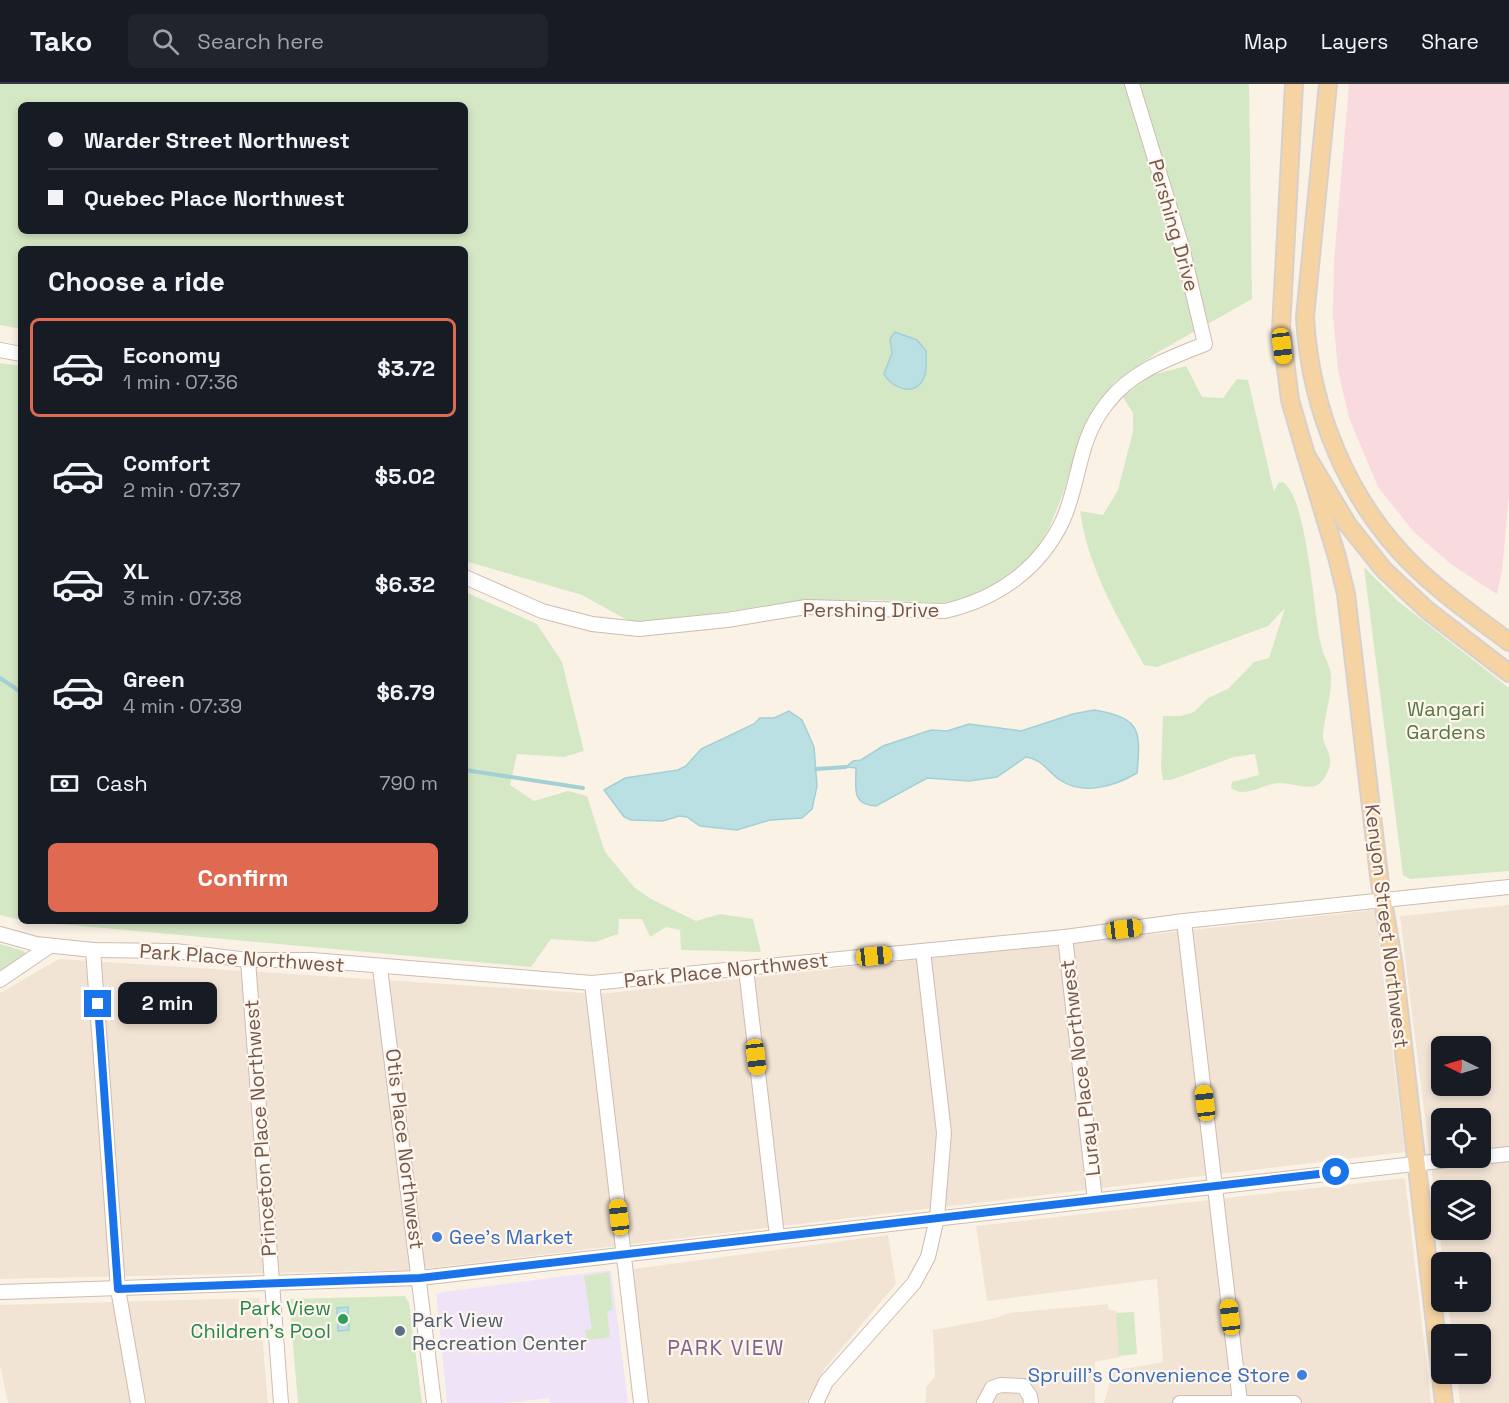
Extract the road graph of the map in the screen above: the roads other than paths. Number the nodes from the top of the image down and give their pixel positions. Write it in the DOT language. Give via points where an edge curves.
graph roads {
  1 [pos="1132,84"];
  2 [pos="1294,84"];
  3 [pos="1328,84"];
  4 [pos="0,350"];
  5 [pos="18,353"];
  6 [pos="1306,455"];
  7 [pos="468,578"];
  8 [pos="1509,642"];
  9 [pos="1509,673"];
  10 [pos="1509,887"];
  11 [pos="1384,900"];
  12 [pos="1184,921"];
  13 [pos="0,934"];
  14 [pos="1065,937"];
  15 [pos="50,946"];
  16 [pos="93,950"];
  17 [pos="923,951"];
  18 [pos="248,960"];
  19 [pos="381,968"];
  20 [pos="746,969"];
  21 [pos="0,980"];
  22 [pos="592,983"];
  23 [pos="1509,1154"];
  24 [pos="1491,1156"];
  25 [pos="1431,1161"];
  26 [pos="1416,1162"];
  27 [pos="1215,1185"];
  28 [pos="1095,1200"];
  29 [pos="937,1218"];
  30 [pos="777,1236"];
  31 [pos="623,1254"];
  32 [pos="420,1278"];
  33 [pos="272,1284"];
  34 [pos="118,1289"];
  35 [pos="0,1292"];
  36 [pos="1240,1402"];
  37 [pos="1294,1402"];
  38 [pos="138,1403"];
  39 [pos="281,1403"];
  40 [pos="434,1403"];
  41 [pos="641,1403"];
  42 [pos="816,1403"];
  43 [pos="984,1403"];
  44 [pos="1030,1403"];
  45 [pos="1180,1403"];
  46 [pos="1444,1403"];
  1 -- 7 [label="street, Pershing Drive" via="1185,258 1205,344 1149,368 1109,401 1085,441 1063,519 1044,551 1009,585 978,602 945,611 806,607 639,629 591,624 542,611"];
  2 -- 6 [label="main road" via="1281,329 1288,391"];
  3 -- 8 [label="main road" via="1305,309 1307,349 1319,404 1354,488 1388,537 1424,576"];
  4 -- 5 [label="street"];
  6 -- 9 [label="main road" via="1348,525 1389,576"];
  6 -- 11 [label="main road, Kenyon Street Northwest" via="1346,594"];
  10 -- 11 [label="street, Park Place Northwest"];
  11 -- 12 [label="street, Park Place Northwest"];
  11 -- 26 [label="main road, Kenyon Street Northwest"];
  12 -- 14 [label="street, Park Place Northwest"];
  12 -- 27 [label="street"];
  13 -- 15 [label="street, Park Place Northwest"];
  14 -- 17 [label="street, Park Place Northwest"];
  14 -- 28 [label="street, Luray Place Northwest"];
  15 -- 16 [label="street, Park Place Northwest"];
  15 -- 21 [label="street"];
  16 -- 18 [label="street, Park Place Northwest" via="176,951"];
  16 -- 34 [label="street"];
  17 -- 20 [label="street, Park Place Northwest"];
  17 -- 29 [label="street" via="944,1119"];
  18 -- 19 [label="street, Park Place Northwest" via="312,960"];
  18 -- 33 [label="street, Princeton Place Northwest"];
  19 -- 22 [label="street, Park Place Northwest" via="472,971"];
  19 -- 32 [label="street, Otis Place Northwest"];
  20 -- 22 [label="street, Park Place Northwest"];
  20 -- 30 [label="street"];
  22 -- 31 [label="street"];
  23 -- 24 [label="street"];
  25 -- 26 [label="street"];
  26 -- 27 [label="street"];
  26 -- 46 [label="main road, Kenyon Street Northwest"];
  27 -- 28 [label="street"];
  27 -- 36 [label="street"];
  28 -- 29 [label="street"];
  29 -- 30 [label="street"];
  29 -- 42 [label="street" via="928,1257 914,1282 826,1382"];
  30 -- 31 [label="street"];
  31 -- 32 [label="street"];
  31 -- 41 [label="street"];
  32 -- 33 [label="street"];
  32 -- 40 [label="street, Otis Place Northwest"];
  33 -- 34 [label="street"];
  33 -- 39 [label="street, Princeton Place Northwest"];
  34 -- 35 [label="street"];
  34 -- 38 [label="street"];
  36 -- 37 [label="street"];
  36 -- 45 [label="street"];
  43 -- 44 [label="street" via="992,1388 1016,1385 1027,1390"];
}
